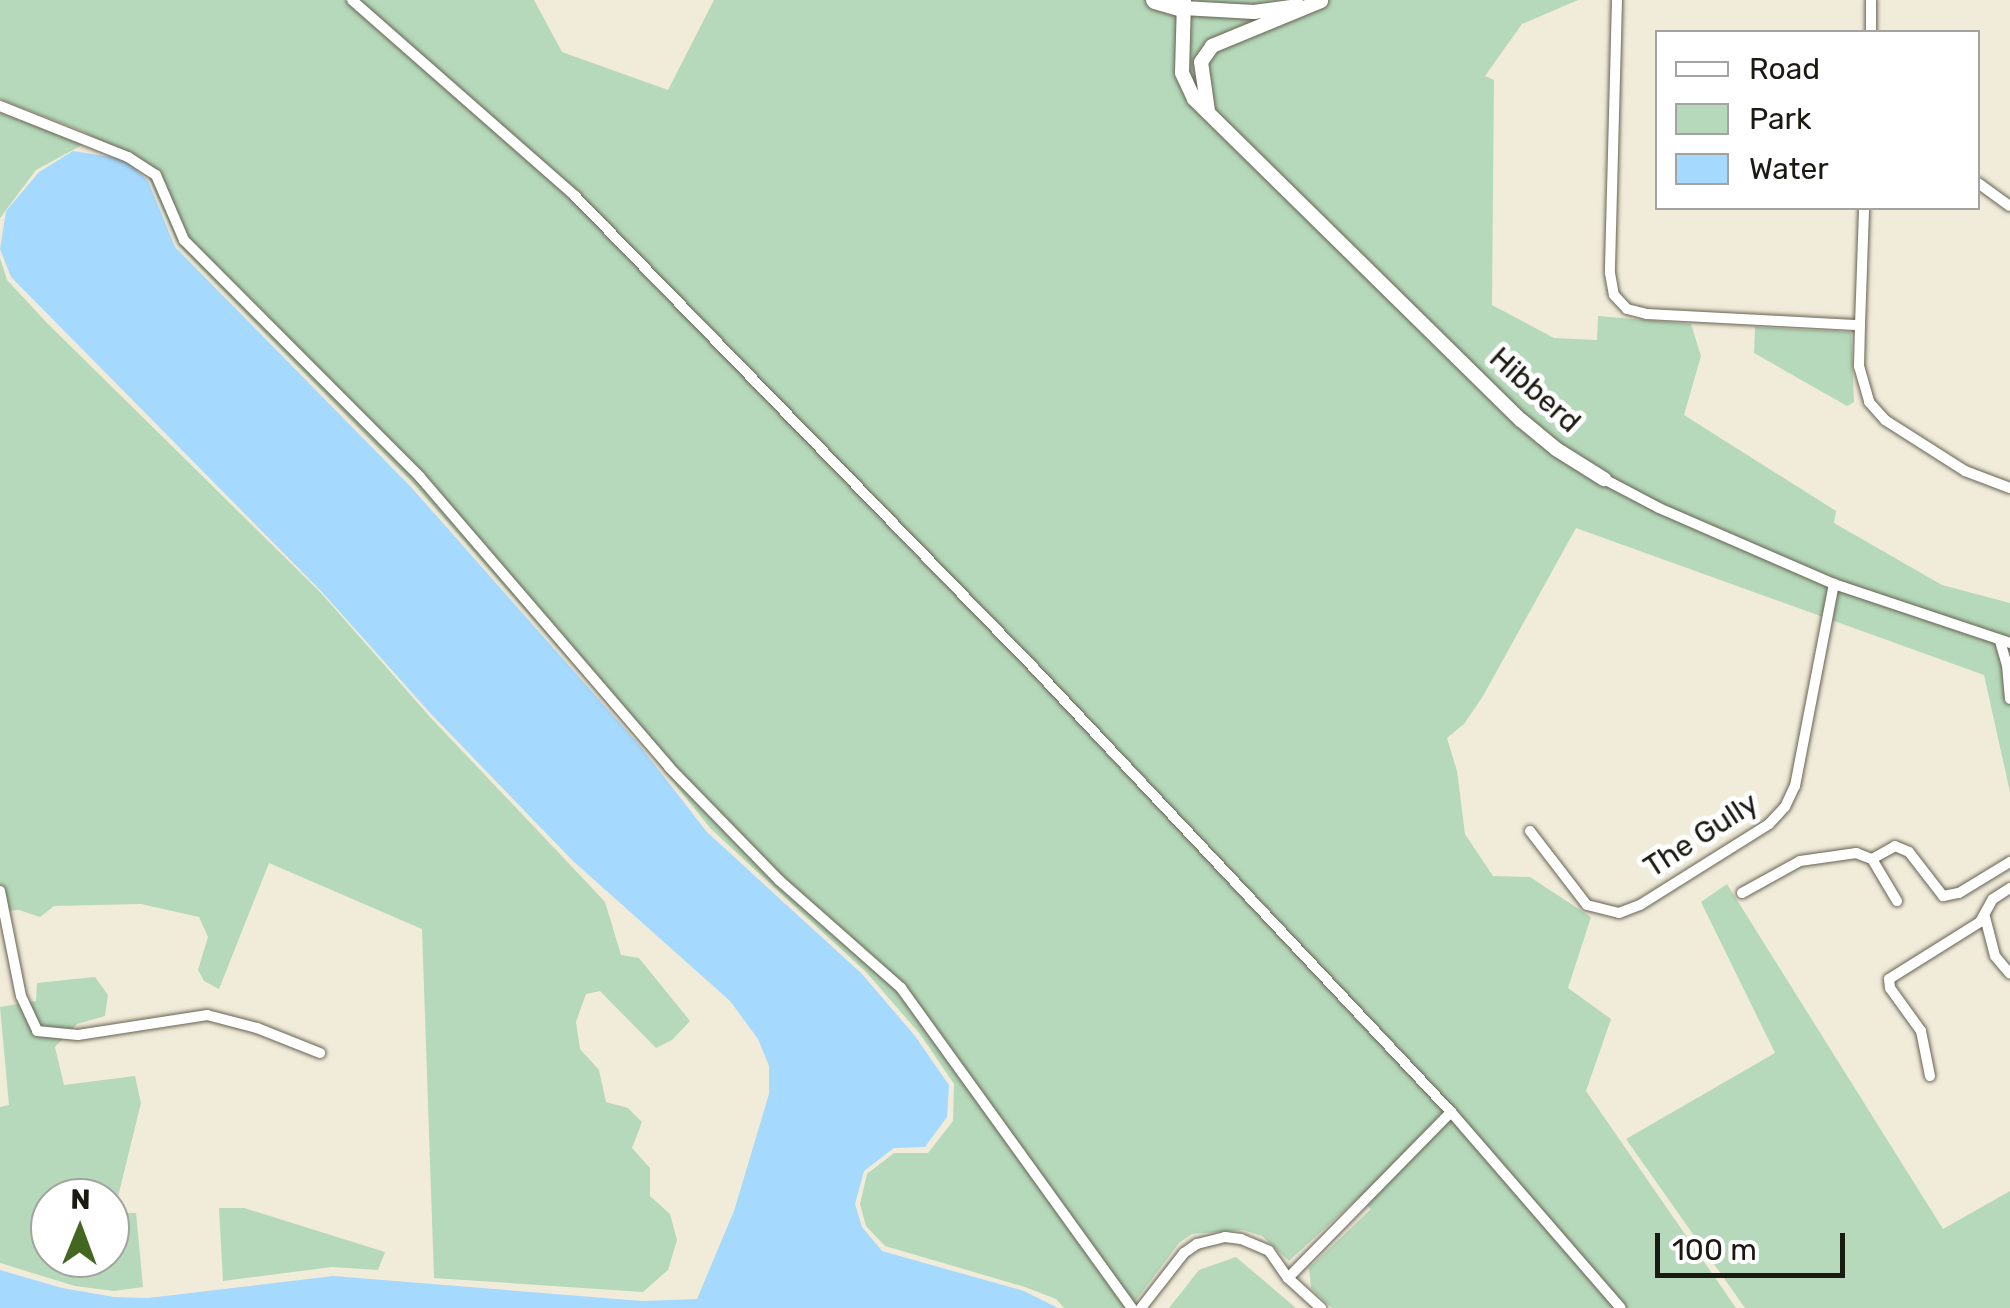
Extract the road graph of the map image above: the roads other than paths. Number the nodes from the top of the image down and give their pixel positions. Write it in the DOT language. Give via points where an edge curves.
graph roads {
  1 [pos="352,0"];
  2 [pos="1156,0"];
  3 [pos="1322,0"];
  4 [pos="1617,0"];
  5 [pos="1872,0"];
  6 [pos="1184,4"];
  7 [pos="1872,30"];
  8 [pos="0,106"];
  9 [pos="1208,111"];
  10 [pos="1980,185"];
  11 [pos="2010,206"];
  12 [pos="1864,210"];
  13 [pos="1860,324"];
  14 [pos="1604,480"];
  15 [pos="2010,488"];
  16 [pos="1834,584"];
  17 [pos="2005,642"];
  18 [pos="2010,699"];
  19 [pos="1530,831"];
  20 [pos="1872,860"];
  21 [pos="2010,862"];
  22 [pos="2010,888"];
  23 [pos="0,890"];
  24 [pos="1742,892"];
  25 [pos="1897,901"];
  26 [pos="1986,916"];
  27 [pos="2010,974"];
  28 [pos="320,1053"];
  29 [pos="1930,1076"];
  30 [pos="1451,1112"];
  31 [pos="1288,1278"];
  32 [pos="1132,1308"];
  33 [pos="1141,1308"];
  34 [pos="1321,1308"];
  35 [pos="1621,1308"];
  1 -- 30 [label="street" via="575,196 1033,667"];
  2 -- 6 [label="main road"];
  3 -- 6 [label="street" via="1254,12"];
  3 -- 9 [label="street" via="1212,46 1201,62"];
  4 -- 13 [label="street" via="1610,274 1619,302 1647,314"];
  5 -- 7 [label="street"];
  6 -- 9 [label="street, Hibberd" via="1182,74"];
  8 -- 32 [label="street" via="128,156 156,174 184,240 420,477 670,767 779,880 900,988"];
  9 -- 14 [label="street, Hibberd" via="1521,420"];
  10 -- 11 [label="street"];
  12 -- 13 [label="street"];
  13 -- 15 [label="street" via="1859,366 1869,402 1885,420 1946,460"];
  14 -- 16 [label="street, Hibberd"];
  16 -- 17 [label="street, Hibberd"];
  16 -- 19 [label="street, The Gully" via="1796,786 1769,824 1630,910 1597,910 1578,897"];
  17 -- 18 [label="street"];
  20 -- 21 [label="street" via="1903,847 1942,896"];
  20 -- 24 [label="street" via="1856,852 1800,861"];
  20 -- 25 [label="street"];
  22 -- 26 [label="street" via="1993,899"];
  23 -- 28 [label="street" via="21,996 37,1031 78,1035 207,1015"];
  26 -- 27 [label="street" via="1995,956"];
  26 -- 29 [label="street" via="1889,979 1921,1031"];
  30 -- 31 [label="street"];
  30 -- 35 [label="street"];
  31 -- 33 [label="street" via="1255,1244 1210,1240 1184,1253"];
  31 -- 34 [label="street"];
}
